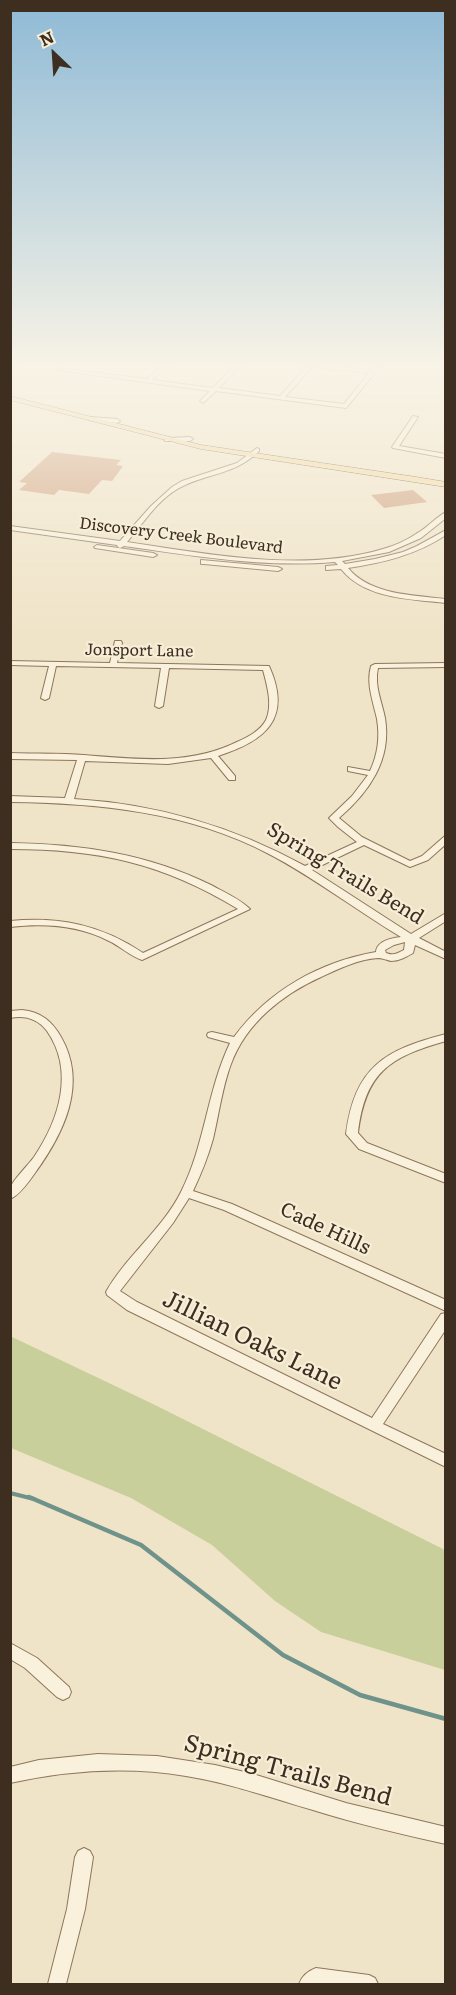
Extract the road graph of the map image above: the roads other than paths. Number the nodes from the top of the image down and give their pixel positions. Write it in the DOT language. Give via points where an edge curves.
graph roads {
  1 [pos="250,456"];
  2 [pos="275,456"];
  3 [pos="285,456"];
  4 [pos="446,479"];
  5 [pos="446,485"];
  6 [pos="446,514"];
  7 [pos="435,525"];
  8 [pos="446,527"];
  9 [pos="10,528"];
  10 [pos="446,532"];
  11 [pos="10,535"];
  12 [pos="122,544"];
  13 [pos="116,550"];
  14 [pos="214,556"];
  15 [pos="208,562"];
  16 [pos="340,563"];
  17 [pos="446,601"];
  18 [pos="118,643"];
  19 [pos="10,663"];
  20 [pos="53,664"];
  21 [pos="113,665"];
  22 [pos="446,665"];
  23 [pos="165,666"];
  24 [pos="45,698"];
  25 [pos="159,706"];
  26 [pos="10,756"];
  27 [pos="213,756"];
  28 [pos="82,758"];
  29 [pos="351,769"];
  30 [pos="373,774"];
  31 [pos="232,778"];
  32 [pos="10,799"];
  33 [pos="69,799"];
  34 [pos="446,838"];
  35 [pos="366,841"];
  36 [pos="10,846"];
  37 [pos="305,870"];
  38 [pos="446,916"];
  39 [pos="10,924"];
  40 [pos="411,939"];
  41 [pos="381,954"];
  42 [pos="446,956"];
  43 [pos="16,1013"];
  44 [pos="212,1035"];
  45 [pos="446,1036"];
  46 [pos="235,1041"];
  47 [pos="446,1179"];
  48 [pos="187,1193"];
  49 [pos="10,1195"];
  50 [pos="446,1306"];
  51 [pos="446,1318"];
  52 [pos="374,1426"];
  53 [pos="446,1461"];
  54 [pos="10,1650"];
  55 [pos="63,1692"];
  56 [pos="10,1774"];
  57 [pos="446,1836"];
  58 [pos="84,1857"];
  59 [pos="57,1984"];
  60 [pos="308,1984"];
  61 [pos="369,1984"];
  1 -- 12 [label="street" via="236,466 171,490"];
  2 -- 5 [label="main road"];
  3 -- 4 [label="main road" via="372,465"];
  6 -- 7 [label="street, Discovery Creek Boulevard"];
  7 -- 8 [label="street"];
  7 -- 16 [label="street, Discovery Creek Boulevard" via="413,540"];
  9 -- 12 [label="street, Discovery Creek Boulevard"];
  10 -- 16 [label="street, Discovery Creek Boulevard" via="397,556"];
  11 -- 13 [label="street, Discovery Creek Boulevard"];
  12 -- 13 [label="street"];
  12 -- 14 [label="street, Discovery Creek Boulevard"];
  13 -- 15 [label="street, Discovery Creek Boulevard"];
  14 -- 15 [label="street"];
  14 -- 16 [label="street, Discovery Creek Boulevard"];
  15 -- 16 [label="street, Discovery Creek Boulevard" via="275,569"];
  16 -- 17 [label="street" via="351,577 370,587"];
  18 -- 21 [label="street"];
  19 -- 20 [label="street, Jonsport Lane"];
  20 -- 21 [label="street, Jonsport Lane"];
  20 -- 24 [label="street"];
  21 -- 23 [label="street, Jonsport Lane"];
  22 -- 30 [label="street" via="375,666 372,672 384,739"];
  23 -- 25 [label="street"];
  23 -- 27 [label="street, Jonsport Lane" via="266,668 272,701 267,724 255,737"];
  26 -- 28 [label="street"];
  27 -- 28 [label="street" via="164,763"];
  27 -- 31 [label="street"];
  28 -- 33 [label="street"];
  29 -- 30 [label="street"];
  30 -- 35 [label="street" via="355,800 334,818"];
  32 -- 33 [label="street, Spring Trails Bend"];
  33 -- 37 [label="street, Spring Trails Bend" via="169,814 224,830"];
  34 -- 35 [label="street" via="425,858 410,864"];
  35 -- 37 [label="street"];
  36 -- 39 [label="street" via="67,847 135,858 199,881 244,909 142,957 113,938 82,927 47,922"];
  37 -- 40 [label="street, Spring Trails Bend"];
  38 -- 40 [label="street"];
  40 -- 41 [label="street" via="384,944"];
  40 -- 41 [label="street" via="409,951 400,956 389,958"];
  40 -- 42 [label="street, Spring Trails Bend"];
  41 -- 46 [label="street" via="334,968 283,993 249,1022"];
  43 -- 49 [label="street" via="37,1016 49,1027 63,1050 68,1075 63,1111 49,1146"];
  44 -- 46 [label="street"];
  45 -- 47 [label="street" via="399,1052 381,1065 365,1082 353,1115 352,1134 363,1146"];
  46 -- 48 [label="street" via="225,1061 202,1159"];
  48 -- 50 [label="street, Cade Hills" via="228,1207"];
  48 -- 52 [label="street, Jillian Oaks Lane" via="166,1226 112,1292 132,1306"];
  51 -- 52 [label="street"];
  52 -- 53 [label="street, Jillian Oaks Lane"];
  54 -- 55 [label="street" via="32,1663"];
  56 -- 57 [label="street, Spring Trails Bend" via="112,1760 183,1766"];
  58 -- 59 [label="street"];
  60 -- 61 [label="street" via="316,1977"];
}
